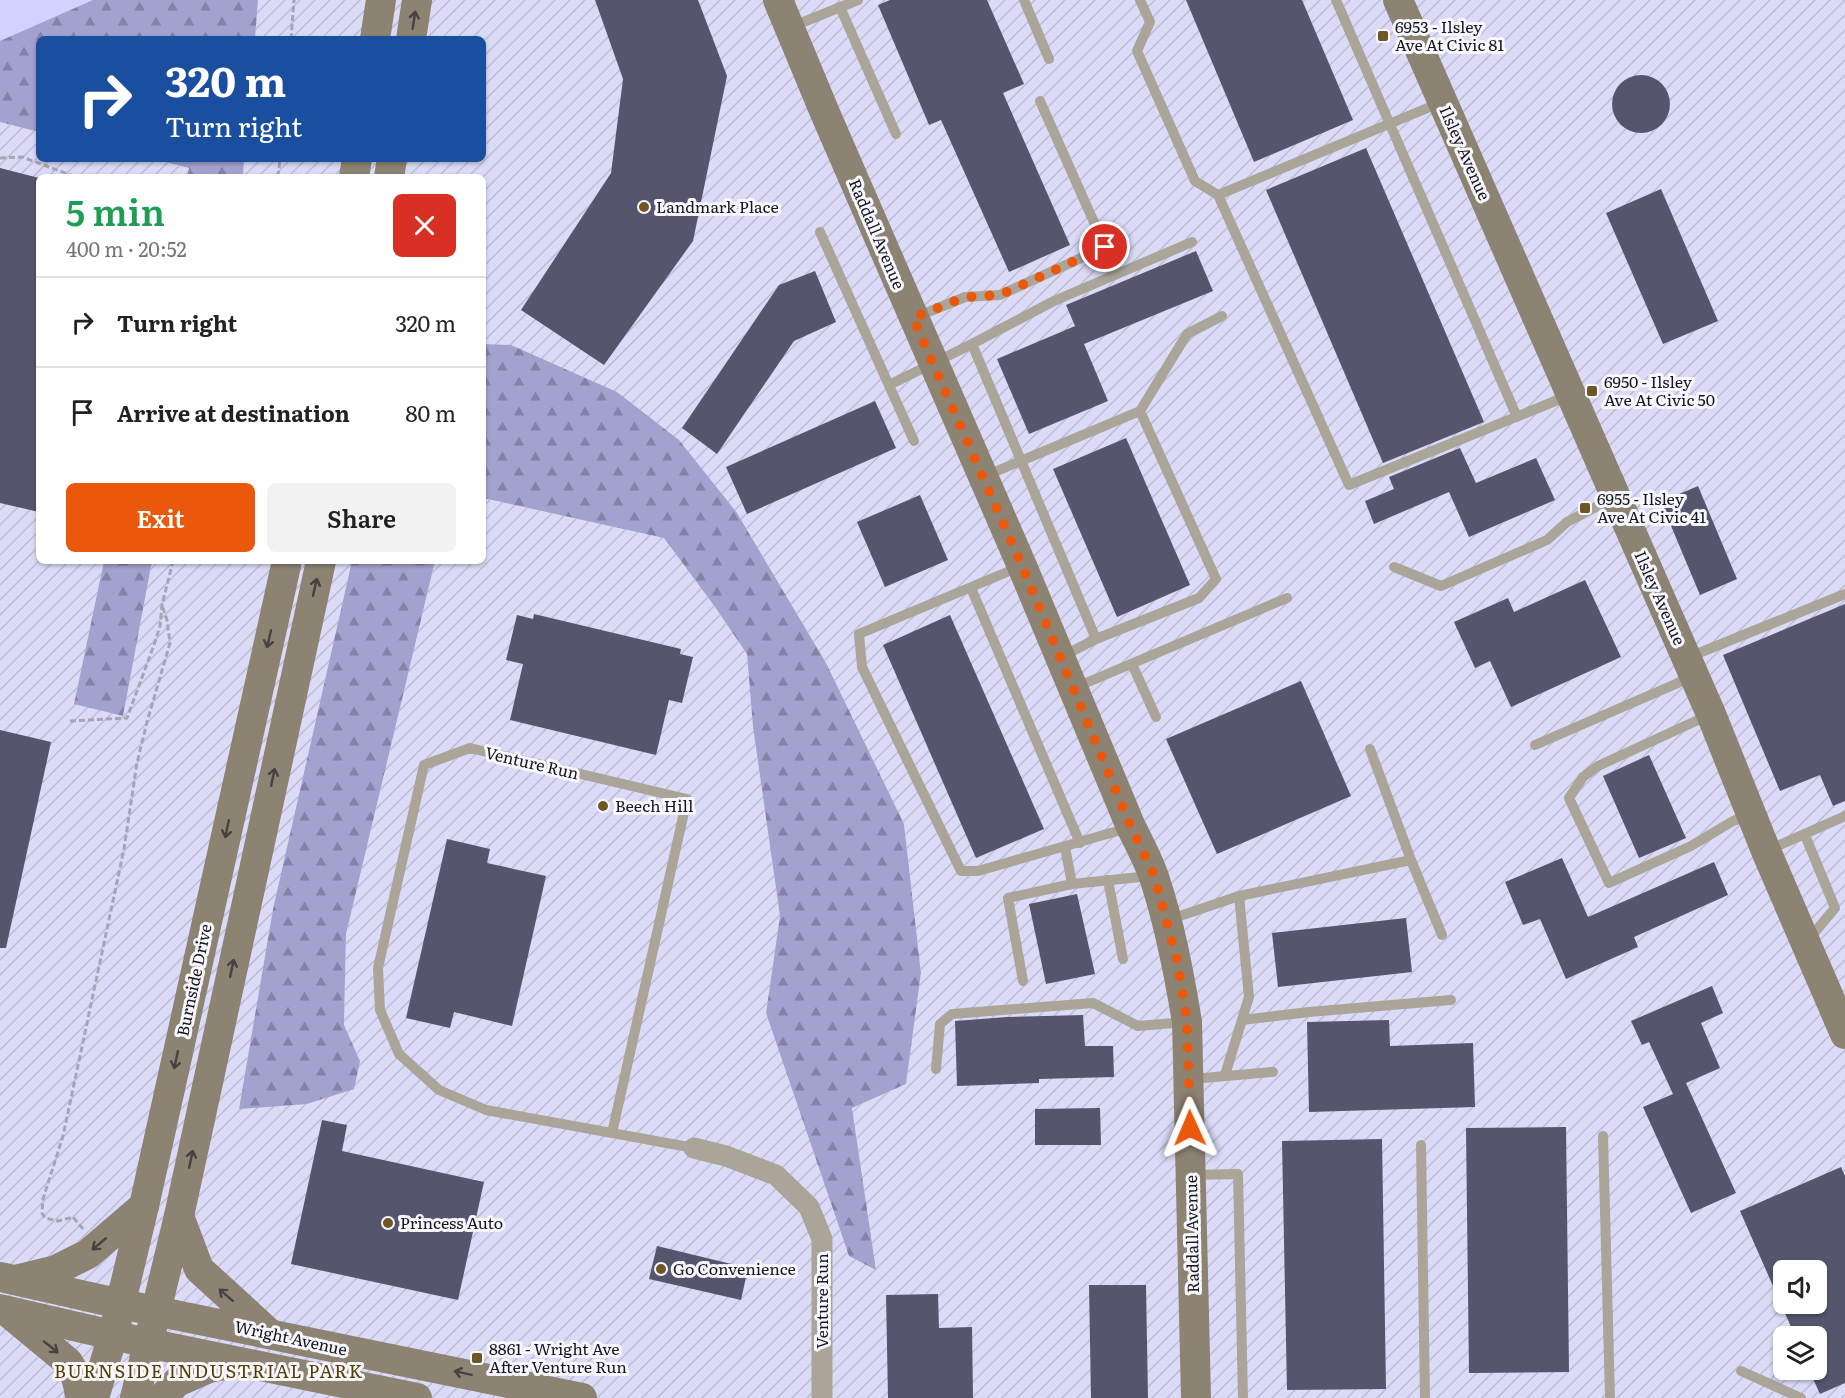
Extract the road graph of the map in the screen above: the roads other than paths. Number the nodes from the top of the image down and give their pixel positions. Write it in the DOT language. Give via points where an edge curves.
graph roads {
  1 [pos="381,0"];
  2 [pos="417,0"];
  3 [pos="778,0"];
  4 [pos="1024,0"];
  5 [pos="1140,0"];
  6 [pos="1336,0"];
  7 [pos="1398,0"];
  8 [pos="854,1"];
  9 [pos="840,7"];
  10 [pos="789,28"];
  11 [pos="375,36"];
  12 [pos="411,36"];
  13 [pos="1049,59"];
  14 [pos="1040,101"];
  15 [pos="1442,102"];
  16 [pos="1389,123"];
  17 [pos="896,134"];
  18 [pos="1218,195"];
  19 [pos="820,232"];
  20 [pos="1192,242"];
  21 [pos="1222,316"];
  22 [pos="913,318"];
  23 [pos="972,345"];
  24 [pos="934,363"];
  25 [pos="889,385"];
  26 [pos="1571,395"];
  27 [pos="1140,411"];
  28 [pos="1517,417"];
  29 [pos="914,441"];
  30 [pos="1021,461"];
  31 [pos="984,477"];
  32 [pos="1616,497"];
  33 [pos="286,564"];
  34 [pos="320,564"];
  35 [pos="1022,566"];
  36 [pos="1394,567"];
  37 [pos="971,588"];
  38 [pos="1845,594"];
  39 [pos="1287,598"];
  40 [pos="1096,639"];
  41 [pos="1061,657"];
  42 [pos="1132,663"];
  43 [pos="1690,667"];
  44 [pos="1074,688"];
  45 [pos="1711,714"];
  46 [pos="1156,717"];
  47 [pos="1535,745"];
  48 [pos="1370,749"];
  49 [pos="1752,814"];
  50 [pos="1845,816"];
  51 [pos="1131,827"];
  52 [pos="1805,835"];
  53 [pos="1080,843"];
  54 [pos="1065,847"];
  55 [pos="1766,851"];
  56 [pos="1411,860"];
  57 [pos="1154,875"];
  58 [pos="1108,880"];
  59 [pos="1072,884"];
  60 [pos="1239,896"];
  61 [pos="1167,921"];
  62 [pos="1442,935"];
  63 [pos="1805,943"];
  64 [pos="1123,959"];
  65 [pos="1023,981"];
  66 [pos="1451,1000"];
  67 [pos="1842,1017"];
  68 [pos="1242,1020"];
  69 [pos="1187,1022"];
  70 [pos="936,1069"];
  71 [pos="1273,1072"];
  72 [pos="1225,1075"];
  73 [pos="1188,1080"];
  74 [pos="612,1133"];
  75 [pos="1603,1136"];
  76 [pos="1421,1144"];
  77 [pos="694,1148"];
  78 [pos="1191,1175"];
  79 [pos="144,1206"];
  80 [pos="179,1216"];
  81 [pos="7,1278"];
  82 [pos="121,1304"];
  83 [pos="3,1310"];
  84 [pos="155,1311"];
  85 [pos="270,1334"];
  86 [pos="113,1335"];
  87 [pos="147,1343"];
  88 [pos="239,1362"];
  89 [pos="1742,1371"];
  90 [pos="80,1398"];
  91 [pos="94,1398"];
  92 [pos="135,1398"];
  93 [pos="162,1398"];
  94 [pos="417,1398"];
  95 [pos="582,1398"];
  96 [pos="822,1398"];
  97 [pos="1196,1398"];
  98 [pos="1244,1398"];
  99 [pos="1425,1398"];
  100 [pos="1610,1398"];
  101 [pos="1801,1398"];
  1 -- 11 [label="main road"];
  12 -- 2 [label="main road, one-way"];
  3 -- 10 [label="main road, Raddall Avenue"];
  4 -- 13 [label="lane"];
  5 -- 18 [label="lane" via="1150,22 1137,51 1195,181"];
  6 -- 16 [label="lane"];
  7 -- 15 [label="main road, Ilsley Avenue"];
  8 -- 9 [label="lane"];
  9 -- 10 [label="lane"];
  9 -- 17 [label="lane"];
  10 -- 22 [label="main road, Raddall Avenue"];
  14 -- 22 [label="lane" via="1105,247 1000,295 965,297"];
  15 -- 16 [label="lane"];
  15 -- 26 [label="main road, Ilsley Avenue"];
  16 -- 18 [label="lane"];
  16 -- 28 [label="lane"];
  18 -- 28 [label="lane" via="1349,485"];
  19 -- 25 [label="lane"];
  20 -- 23 [label="lane" via="1054,301"];
  21 -- 27 [label="lane" via="1186,334"];
  22 -- 24 [label="main road, Raddall Avenue"];
  23 -- 24 [label="lane"];
  23 -- 30 [label="lane"];
  24 -- 25 [label="lane"];
  24 -- 31 [label="main road, Raddall Avenue"];
  25 -- 29 [label="lane"];
  26 -- 28 [label="lane"];
  26 -- 32 [label="main road, Ilsley Avenue"];
  27 -- 30 [label="lane"];
  27 -- 40 [label="lane" via="1216,579 1199,598"];
  30 -- 31 [label="lane"];
  30 -- 40 [label="lane"];
  31 -- 35 [label="main road, Raddall Avenue"];
  32 -- 36 [label="lane" via="1567,522 1547,540 1441,586"];
  32 -- 43 [label="main road, Ilsley Avenue"];
  33 -- 79 [label="main road, Burnside Drive, one-way"];
  80 -- 34 [label="main road, Burnside Drive, one-way"];
  35 -- 37 [label="lane"];
  35 -- 41 [label="main road, Raddall Avenue"];
  37 -- 53 [label="lane"];
  37 -- 54 [label="lane" via="859,634 862,667 961,871 978,871"];
  38 -- 43 [label="lane"];
  39 -- 42 [label="lane"];
  40 -- 41 [label="lane"];
  41 -- 44 [label="main road, Raddall Avenue"];
  42 -- 44 [label="lane"];
  42 -- 46 [label="lane"];
  43 -- 45 [label="main road, Ilsley Avenue"];
  43 -- 47 [label="lane"];
  44 -- 51 [label="main road, Raddall Avenue"];
  45 -- 49 [label="main road, Ilsley Avenue"];
  45 -- 49 [label="lane" via="1598,766 1583,777 1569,798 1609,883"];
  48 -- 56 [label="lane"];
  49 -- 55 [label="main road, Ilsley Avenue"];
  50 -- 52 [label="lane"];
  51 -- 53 [label="lane"];
  51 -- 57 [label="main road, Raddall Avenue"];
  52 -- 55 [label="lane"];
  52 -- 63 [label="lane" via="1835,908"];
  53 -- 54 [label="lane"];
  54 -- 59 [label="lane"];
  55 -- 63 [label="main road, Ilsley Avenue"];
  56 -- 60 [label="lane"];
  56 -- 62 [label="lane"];
  57 -- 58 [label="lane"];
  57 -- 61 [label="main road, Raddall Avenue"];
  58 -- 59 [label="lane"];
  58 -- 64 [label="lane"];
  59 -- 65 [label="lane" via="1008,898"];
  60 -- 61 [label="lane"];
  60 -- 68 [label="lane" via="1249,996"];
  61 -- 69 [label="main road, Raddall Avenue"];
  63 -- 67 [label="main road, Ilsley Avenue"];
  66 -- 68 [label="lane"];
  68 -- 72 [label="lane"];
  69 -- 70 [label="lane" via="1138,1026 1093,1002 952,1014 940,1024"];
  69 -- 73 [label="main road, Raddall Avenue"];
  71 -- 72 [label="lane"];
  72 -- 73 [label="lane"];
  73 -- 78 [label="main road, Raddall Avenue"];
  74 -- 74 [label="lane, Venture Run" via="687,799 470,748 424,765 378,968 380,1010 399,1054 439,1090 486,1110"];
  74 -- 77 [label="lane, Venture Run"];
  75 -- 100 [label="lane"];
  76 -- 99 [label="lane"];
  77 -- 96 [label="street, Venture Run" via="776,1175 808,1207 822,1239"];
  78 -- 97 [label="main road, Raddall Avenue"];
  78 -- 98 [label="lane" via="1238,1174"];
  79 -- 81 [label="main road, one-way" via="88,1254 56,1270"];
  79 -- 82 [label="main road, Burnside Drive"];
  80 -- 84 [label="main road, Burnside Drive"];
  85 -- 80 [label="main road, one-way" via="198,1269"];
  81 -- 82 [label="main road, Wright Avenue"];
  82 -- 84 [label="main road, Wright Avenue"];
  82 -- 86 [label="main road, Burnside Drive"];
  83 -- 86 [label="main road, Wright Avenue"];
  83 -- 90 [label="main road, one-way" via="68,1362"];
  84 -- 85 [label="main road, Wright Avenue"];
  84 -- 87 [label="main road, Burnside Drive"];
  95 -- 85 [label="main road, Wright Avenue, one-way"];
  86 -- 87 [label="main road, Wright Avenue"];
  86 -- 91 [label="main road, Burnside Drive"];
  87 -- 88 [label="main road, Wright Avenue"];
  87 -- 92 [label="main road, Burnside Drive"];
  88 -- 93 [label="main road" via="209,1368 177,1382"];
  88 -- 94 [label="main road, Wright Avenue"];
  89 -- 101 [label="lane"];
}
